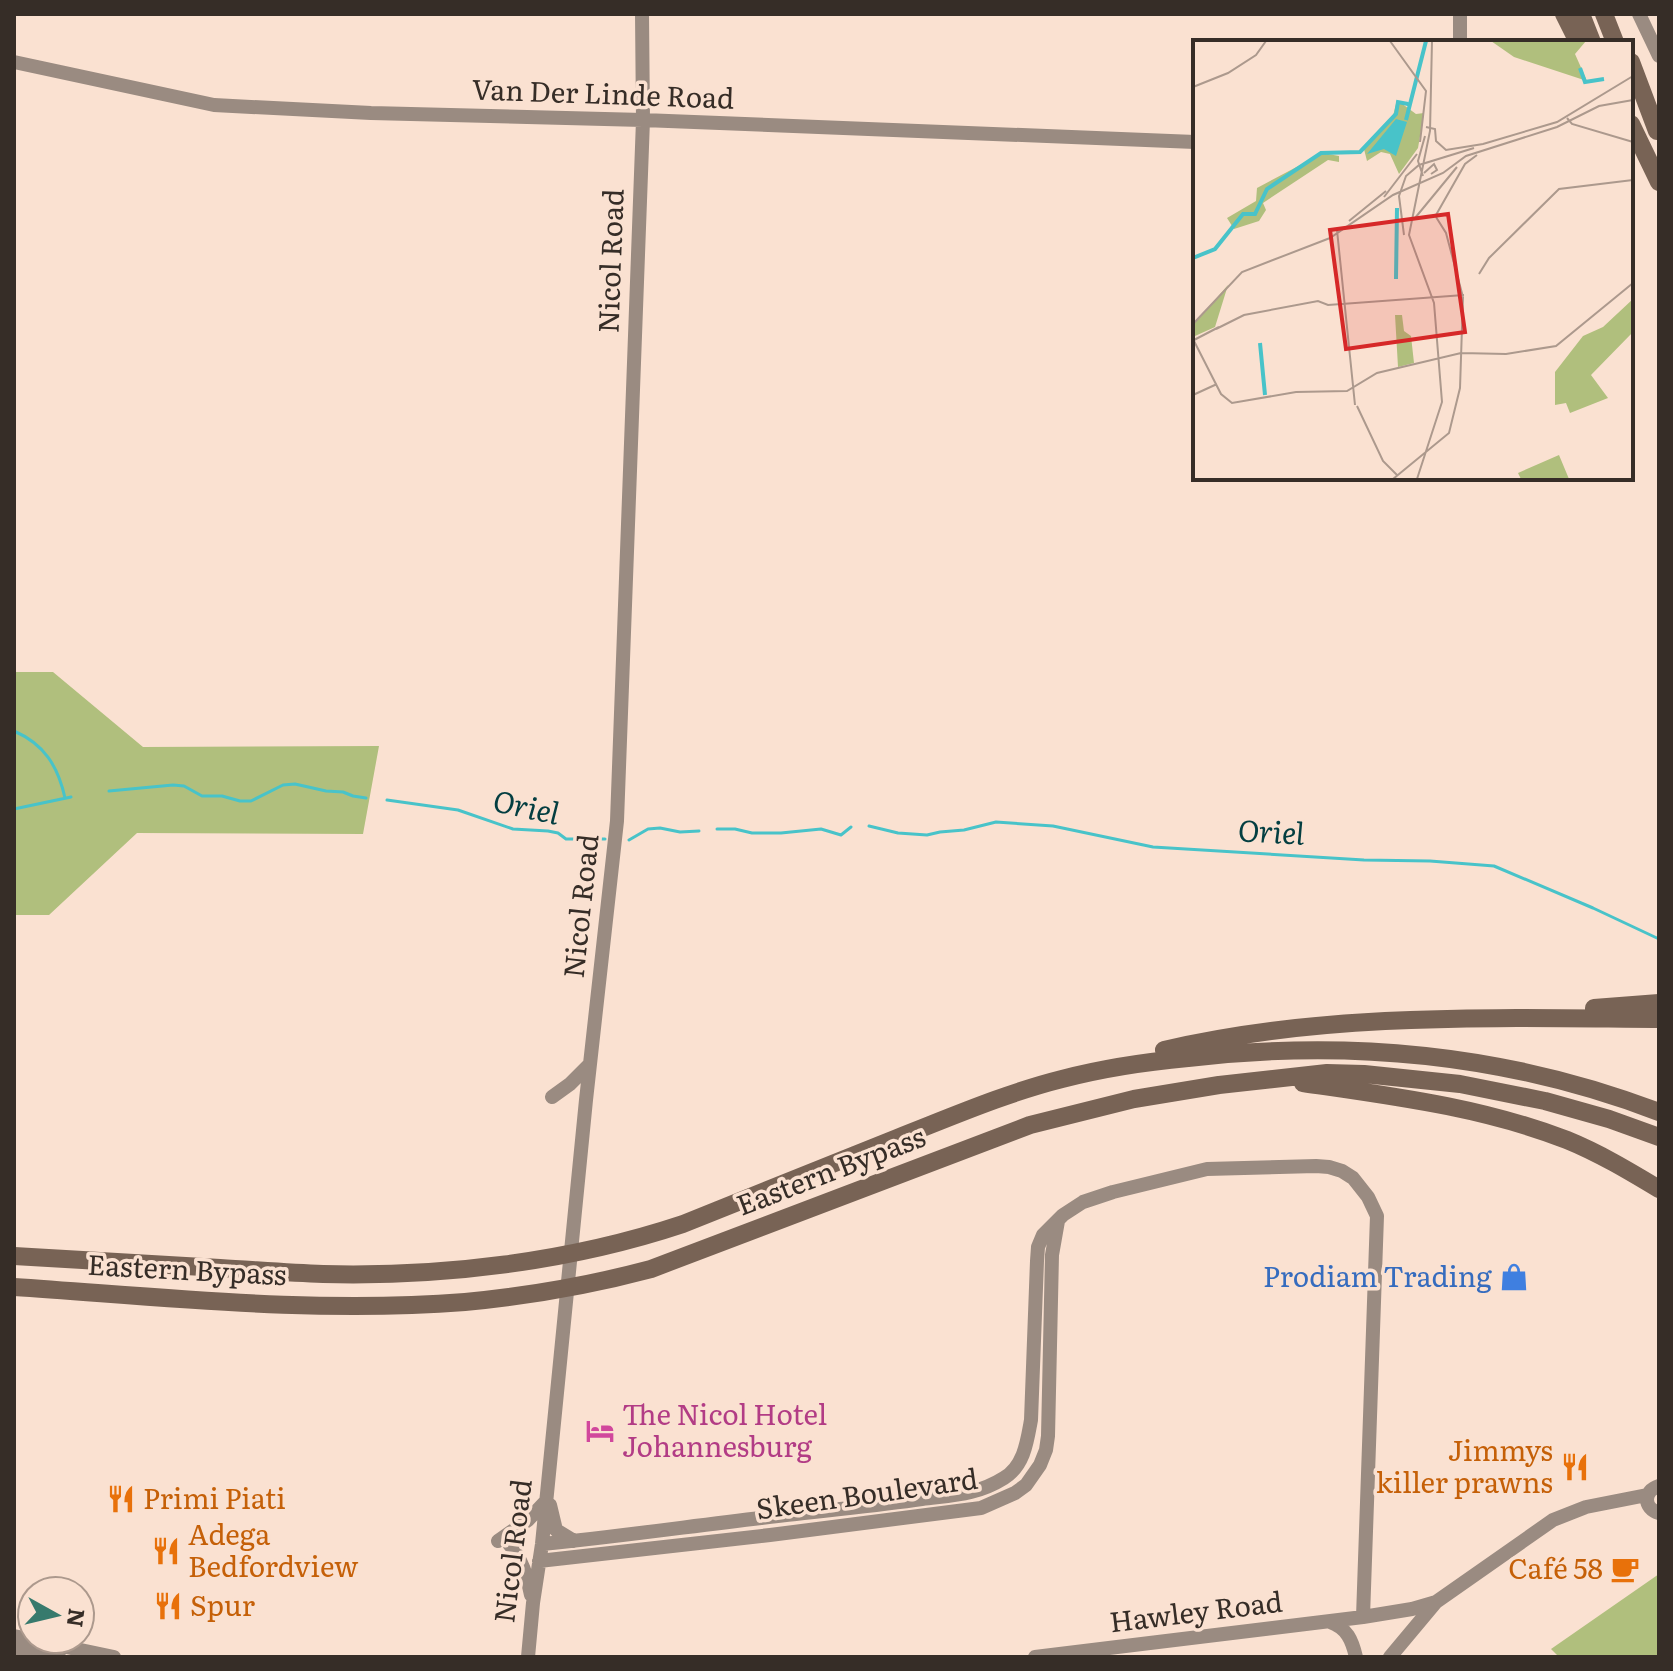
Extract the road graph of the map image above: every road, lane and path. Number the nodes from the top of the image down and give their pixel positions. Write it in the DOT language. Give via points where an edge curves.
graph roads {
  1 [pos="642,14"];
  2 [pos="1460,14"];
  3 [pos="1564,14"];
  4 [pos="1581,14"];
  5 [pos="1604,14"];
  6 [pos="1614,14"];
  7 [pos="1639,14"];
  8 [pos="1460,40"];
  9 [pos="1577,40"];
  10 [pos="1591,40"];
  11 [pos="1614,40"];
  12 [pos="1623,40"];
  13 [pos="1659,56"];
  14 [pos="14,62"];
  15 [pos="1633,67"];
  16 [pos="1633,81"];
  17 [pos="1659,111"];
  18 [pos="643,120"];
  19 [pos="1633,123"];
  20 [pos="1633,128"];
  21 [pos="1658,133"];
  22 [pos="1193,142"];
  23 [pos="1633,151"];
  24 [pos="1659,182"];
  25 [pos="1659,197"];
  26 [pos="1659,1003"];
  27 [pos="1463,1019"];
  28 [pos="1659,1019"];
  29 [pos="590,1064"];
  30 [pos="1119,1065"];
  31 [pos="1272,1079"];
  32 [pos="552,1097"];
  33 [pos="1659,1112"];
  34 [pos="1659,1137"];
  35 [pos="1659,1189"];
  36 [pos="1058,1221"];
  37 [pos="14,1256"];
  38 [pos="14,1287"];
  39 [pos="1036,1290"];
  40 [pos="1051,1290"];
  41 [pos="1033,1385"];
  42 [pos="1050,1385"];
  43 [pos="546,1497"];
  44 [pos="1654,1501"];
  45 [pos="761,1518"];
  46 [pos="770,1535"];
  47 [pos="574,1541"];
  48 [pos="542,1544"];
  49 [pos="539,1561"];
  50 [pos="1436,1602"];
  51 [pos="533,1603"];
  52 [pos="1363,1617"];
  53 [pos="1330,1622"];
  54 [pos="14,1636"];
  55 [pos="14,1648"];
  56 [pos="59,1657"];
  57 [pos="114,1657"];
  58 [pos="528,1657"];
  59 [pos="1035,1657"];
  60 [pos="1356,1657"];
  61 [pos="1390,1657"];
  1 -- 18 [label="main road, Nicol Road"];
  2 -- 8 [label="main road"];
  3 -- 9 [label="highway"];
  4 -- 10 [label="highway"];
  5 -- 11 [label="highway"];
  6 -- 12 [label="highway"];
  7 -- 13 [label="main road"];
  14 -- 18 [label="main road, Van Der Linde Road" via="214,105"];
  15 -- 21 [label="highway"];
  16 -- 21 [label="highway"];
  17 -- 19 [label="main road"];
  18 -- 22 [label="main road, Van Der Linde Road"];
  18 -- 29 [label="main road, Nicol Road" via="617,821"];
  20 -- 24 [label="highway"];
  23 -- 25 [label="highway"];
  26 -- 27 [label="highway"];
  27 -- 28 [label="highway"];
  27 -- 30 [label="highway" via="1284,1028 1163,1050"];
  29 -- 32 [label="main road"];
  29 -- 43 [label="main road, Nicol Road"];
  30 -- 33 [label="highway, Eastern Bypass" via="1264,1051 1408,1053 1522,1071"];
  30 -- 37 [label="highway, Eastern Bypass" via="970,1109 683,1224 590,1250 502,1265 325,1274"];
  31 -- 34 [label="highway, Eastern Bypass" via="1327,1073 1460,1084 1545,1101"];
  31 -- 35 [label="highway" via="1493,1116 1567,1141"];
  31 -- 38 [label="highway, Eastern Bypass" via="1134,1099 1030,1125 693,1254 601,1282 463,1302 354,1305"];
  36 -- 39 [label="main road, Skeen Boulevard" via="1038,1247"];
  36 -- 40 [label="main road, Skeen Boulevard"];
  36 -- 52 [label="main road, Skeen Boulevard" via="1095,1197 1207,1169 1329,1167 1361,1187 1377,1216"];
  39 -- 40 [label="main road"];
  39 -- 41 [label="main road, Skeen Boulevard"];
  40 -- 42 [label="main road, Skeen Boulevard"];
  41 -- 42 [label="main road"];
  41 -- 45 [label="main road, Skeen Boulevard" via="1022,1459 1007,1476 979,1492"];
  42 -- 46 [label="main road, Skeen Boulevard" via="1046,1450 1026,1485 1015,1493 981,1508"];
  43 -- 47 [label="main road" via="556,1530"];
  43 -- 48 [label="main road, Nicol Road"];
  43 -- 51 [label="main road" via="504,1543 518,1554"];
  44 -- 50 [label="main road" via="1612,1502 1553,1520"];
  45 -- 46 [label="main road"];
  45 -- 47 [label="main road, Skeen Boulevard"];
  46 -- 49 [label="main road, Skeen Boulevard"];
  47 -- 48 [label="main road, Skeen Boulevard"];
  48 -- 49 [label="main road, Nicol Road"];
  49 -- 51 [label="main road, Nicol Road"];
  50 -- 52 [label="main road, Hawley Road"];
  50 -- 61 [label="main road"];
  51 -- 58 [label="main road, Nicol Road"];
  52 -- 53 [label="main road, Hawley Road"];
  53 -- 59 [label="main road, Hawley Road"];
  53 -- 60 [label="main road" via="1348,1635"];
  54 -- 57 [label="main road"];
  55 -- 56 [label="main road"];
}
